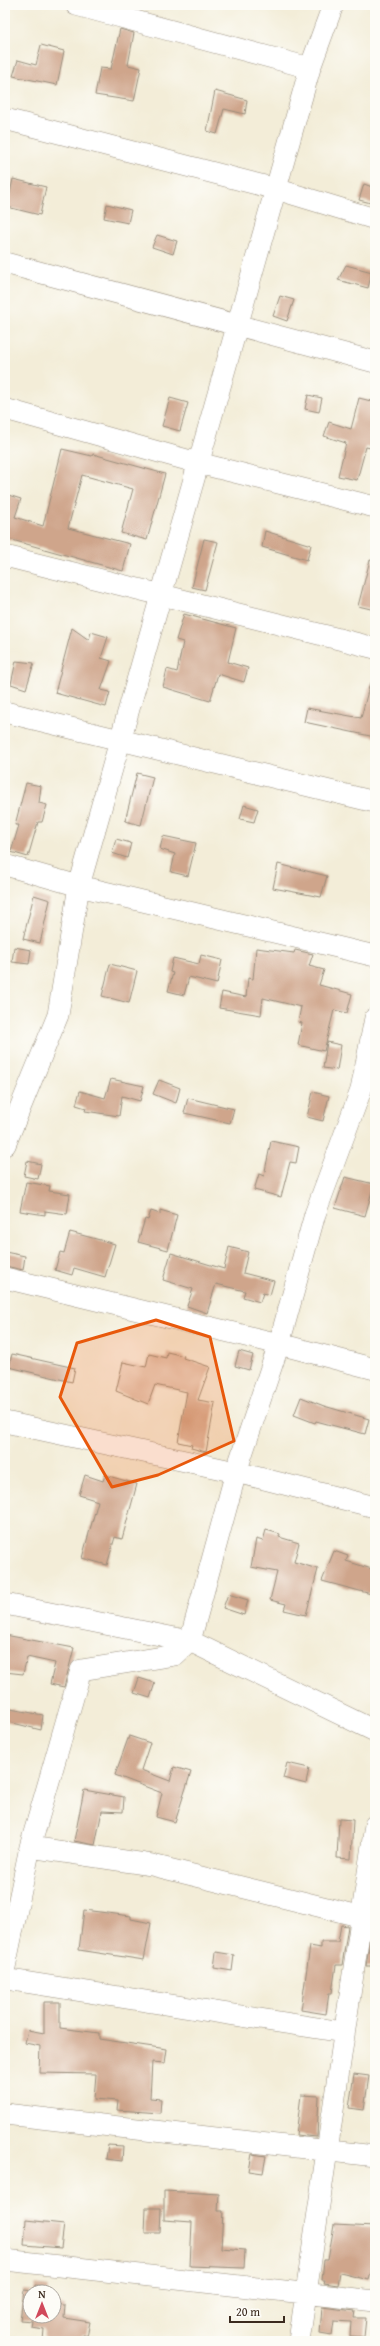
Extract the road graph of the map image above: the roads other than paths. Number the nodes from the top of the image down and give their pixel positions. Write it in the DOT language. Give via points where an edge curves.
graph roads {
  1 [pos="76,5"];
  2 [pos="333,5"];
  3 [pos="310,68"];
  4 [pos="5,119"];
  5 [pos="276,189"];
  6 [pos="375,218"];
  7 [pos="5,263"];
  8 [pos="237,326"];
  9 [pos="375,362"];
  10 [pos="5,409"];
  11 [pos="198,463"];
  12 [pos="375,506"];
  13 [pos="5,556"];
  14 [pos="161,596"];
  15 [pos="375,648"];
  16 [pos="5,712"];
  17 [pos="121,740"];
  18 [pos="375,802"];
  19 [pos="5,865"];
  20 [pos="79,886"];
  21 [pos="375,956"];
  22 [pos="375,1018"];
  23 [pos="5,1145"];
  24 [pos="5,1278"];
  25 [pos="279,1344"];
  26 [pos="375,1369"];
  27 [pos="5,1422"];
  28 [pos="236,1472"];
  29 [pos="375,1507"];
  30 [pos="5,1604"];
  31 [pos="190,1641"];
  32 [pos="375,1731"];
  33 [pos="375,1825"];
  34 [pos="30,1847"];
  35 [pos="367,1919"];
  36 [pos="5,1967"];
  37 [pos="5,1979"];
  38 [pos="343,2032"];
  39 [pos="5,2114"];
  40 [pos="326,2151"];
  41 [pos="375,2156"];
  42 [pos="5,2260"];
  43 [pos="305,2294"];
  44 [pos="375,2301"];
  45 [pos="299,2341"];
  1 -- 3 [label="street"];
  2 -- 3 [label="street"];
  3 -- 5 [label="street"];
  4 -- 5 [label="street"];
  5 -- 6 [label="street"];
  5 -- 8 [label="street"];
  7 -- 8 [label="street"];
  8 -- 9 [label="street"];
  8 -- 11 [label="street"];
  10 -- 11 [label="street"];
  11 -- 12 [label="street"];
  11 -- 14 [label="street"];
  13 -- 14 [label="street"];
  14 -- 15 [label="street"];
  14 -- 17 [label="street"];
  16 -- 17 [label="street"];
  17 -- 18 [label="street"];
  17 -- 20 [label="street"];
  19 -- 20 [label="street"];
  20 -- 21 [label="street"];
  20 -- 23 [label="street" via="58,1015"];
  22 -- 25 [label="street" via="361,1090 316,1214"];
  24 -- 25 [label="street"];
  25 -- 26 [label="street"];
  25 -- 28 [label="street"];
  27 -- 28 [label="street"];
  28 -- 29 [label="street"];
  28 -- 31 [label="street"];
  30 -- 31 [label="street"];
  31 -- 32 [label="street"];
  31 -- 34 [label="street" via="175,1655 81,1670"];
  33 -- 35 [label="street"];
  34 -- 35 [label="street" via="152,1865"];
  34 -- 36 [label="street"];
  35 -- 38 [label="street"];
  37 -- 38 [label="street"];
  38 -- 40 [label="street"];
  39 -- 40 [label="street"];
  40 -- 41 [label="street"];
  40 -- 43 [label="street"];
  42 -- 43 [label="street"];
  43 -- 44 [label="street"];
  43 -- 45 [label="street"];
}
